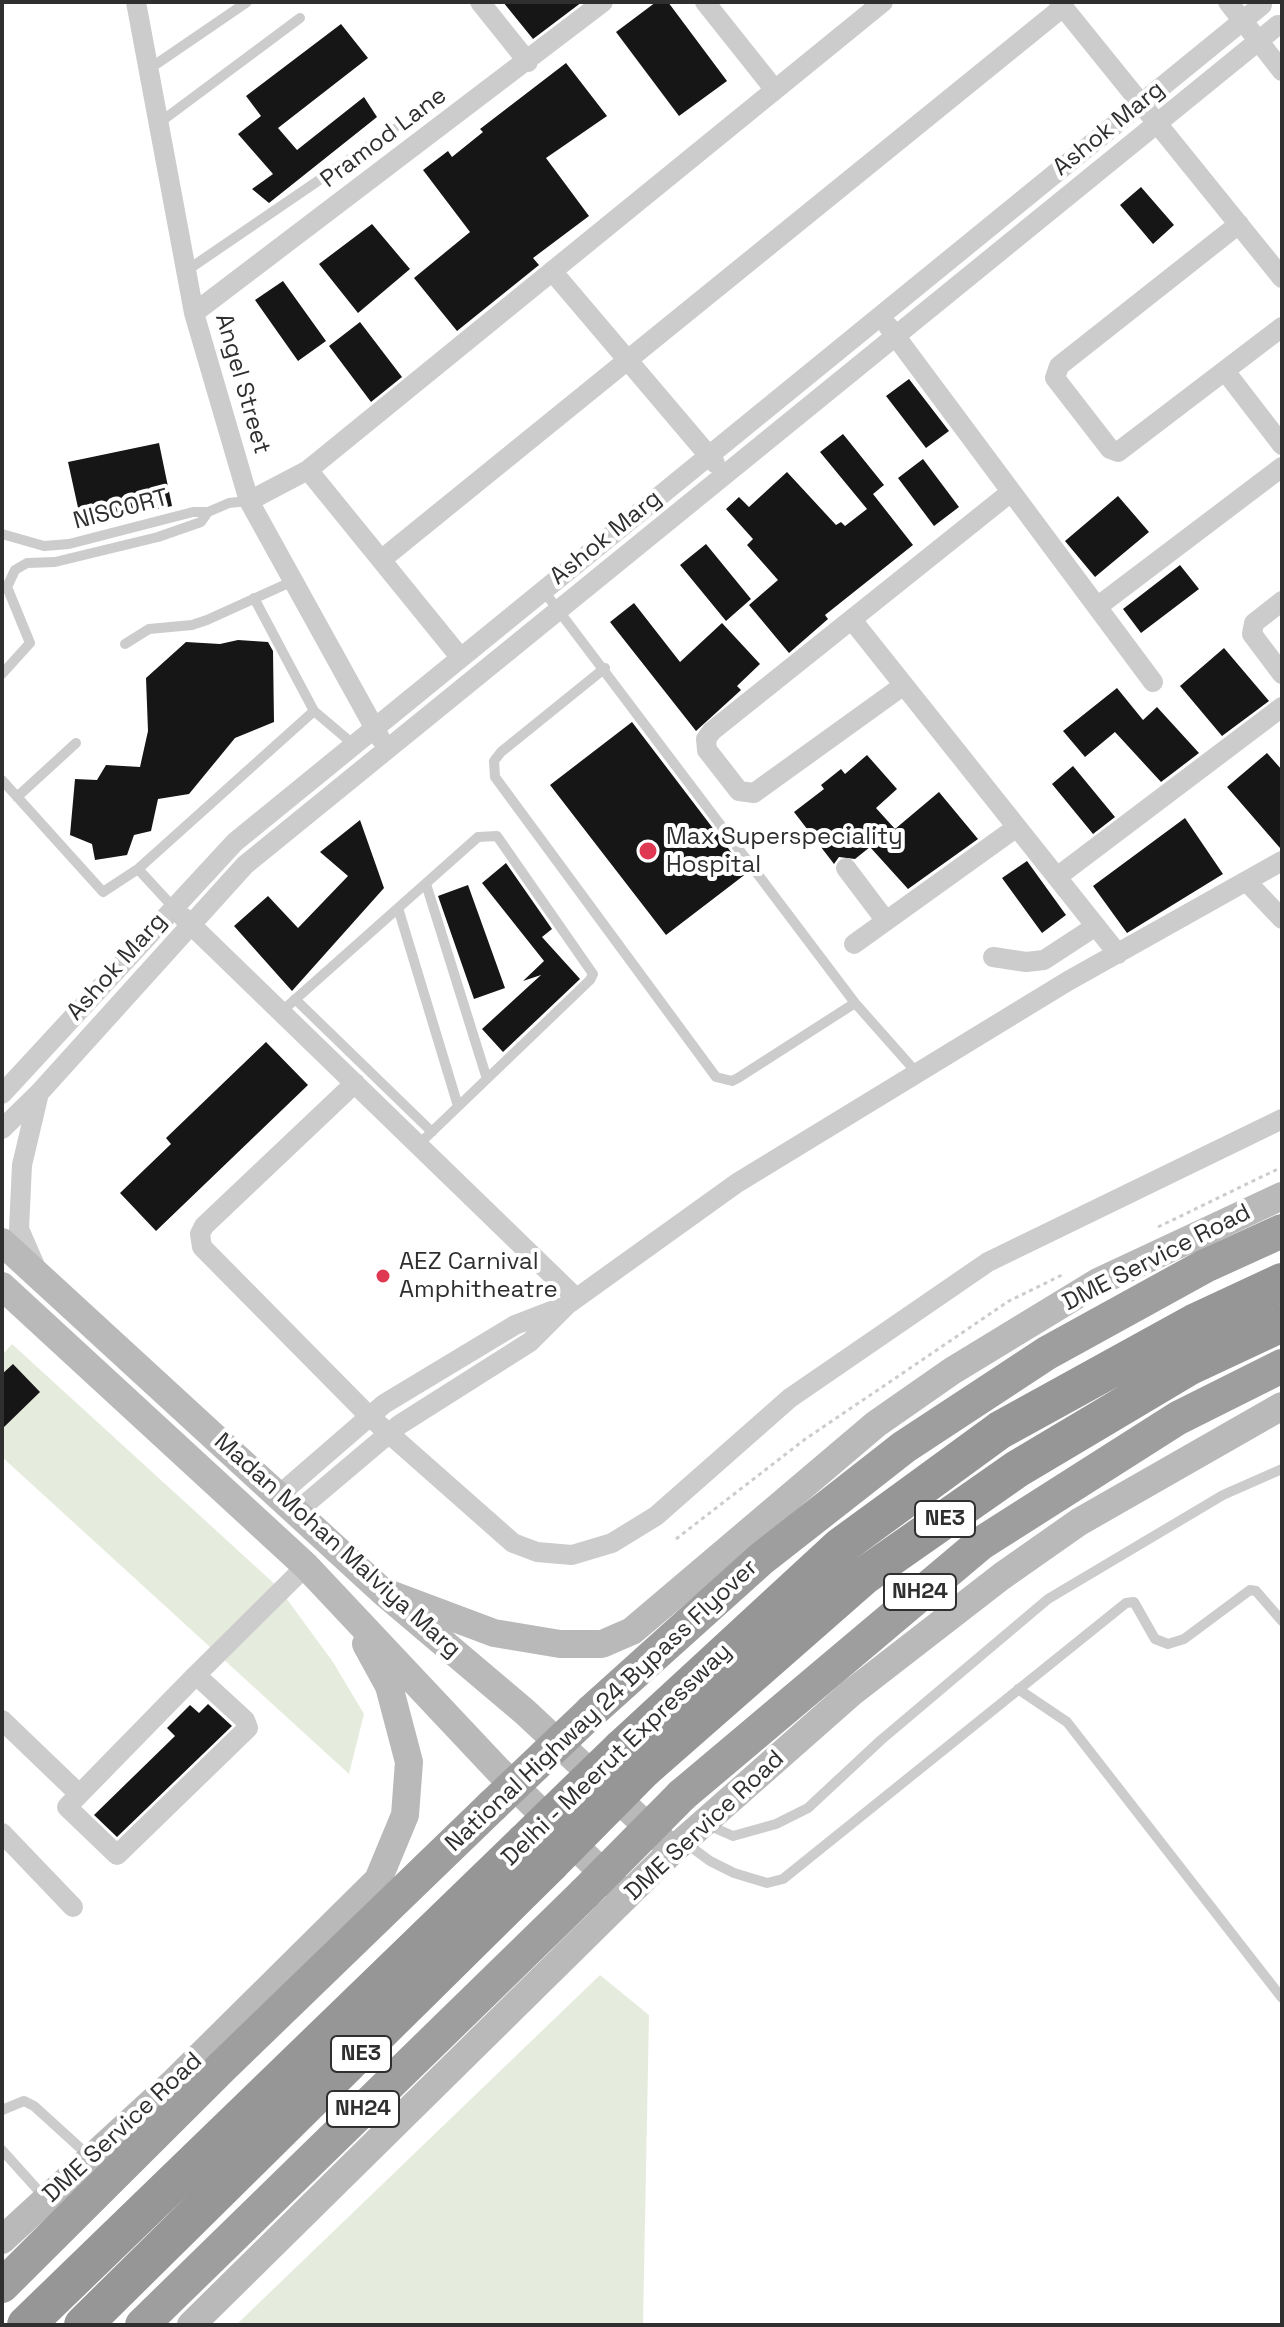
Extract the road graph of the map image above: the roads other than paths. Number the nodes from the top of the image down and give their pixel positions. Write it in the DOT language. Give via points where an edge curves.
graph roads {
  1 [pos="136,2"];
  2 [pos="247,2"];
  3 [pos="480,2"];
  4 [pos="603,2"];
  5 [pos="705,2"];
  6 [pos="1228,2"];
  7 [pos="1061,4"];
  8 [pos="874,5"];
  9 [pos="1273,15"];
  10 [pos="300,18"];
  11 [pos="1242,20"];
  12 [pos="1259,42"];
  13 [pos="528,62"];
  14 [pos="149,69"];
  15 [pos="1282,71"];
  16 [pos="775,90"];
  17 [pos="1141,103"];
  18 [pos="159,123"];
  19 [pos="1158,123"];
  20 [pos="394,129"];
  21 [pos="1239,224"];
  22 [pos="186,271"];
  23 [pos="552,271"];
  24 [pos="1282,278"];
  25 [pos="194,313"];
  26 [pos="880,316"];
  27 [pos="1282,327"];
  28 [pos="895,336"];
  29 [pos="628,360"];
  30 [pos="1225,371"];
  31 [pos="1282,445"];
  32 [pos="709,455"];
  33 [pos="1282,467"];
  34 [pos="308,470"];
  35 [pos="724,475"];
  36 [pos="1011,492"];
  37 [pos="249,501"];
  38 [pos="208,512"];
  39 [pos="2,534"];
  40 [pos="381,560"];
  41 [pos="293,581"];
  42 [pos="543,590"];
  43 [pos="254,598"];
  44 [pos="1282,601"];
  45 [pos="1097,607"];
  46 [pos="559,610"];
  47 [pos="852,620"];
  48 [pos="125,644"];
  49 [pos="460,657"];
  50 [pos="605,668"];
  51 [pos="2,674"];
  52 [pos="1282,674"];
  53 [pos="1153,682"];
  54 [pos="904,685"];
  55 [pos="1282,707"];
  56 [pos="314,711"];
  57 [pos="374,727"];
  58 [pos="76,743"];
  59 [pos="353,744"];
  60 [pos="385,749"];
  61 [pos="2,780"];
  62 [pos="17,797"];
  63 [pos="1017,827"];
  64 [pos="1282,861"];
  65 [pos="846,868"];
  66 [pos="138,869"];
  67 [pos="1057,877"];
  68 [pos="1248,883"];
  69 [pos="426,884"];
  70 [pos="174,908"];
  71 [pos="398,908"];
  72 [pos="1282,919"];
  73 [pos="886,921"];
  74 [pos="191,924"];
  75 [pos="1096,926"];
  76 [pos="854,944"];
  77 [pos="1118,954"];
  78 [pos="993,957"];
  79 [pos="855,1003"];
  80 [pos="288,1005"];
  81 [pos="332,1048"];
  82 [pos="26,1070"];
  83 [pos="917,1073"];
  84 [pos="487,1079"];
  85 [pos="2,1083"];
  86 [pos="355,1083"];
  87 [pos="39,1093"];
  88 [pos="2,1094"];
  89 [pos="458,1106"];
  90 [pos="1282,1119"];
  91 [pos="2,1129"];
  92 [pos="425,1138"];
  93 [pos="1282,1196"];
  94 [pos="1282,1231"];
  95 [pos="2,1242"];
  96 [pos="40,1277"];
  97 [pos="1282,1282"];
  98 [pos="6,1298"];
  99 [pos="571,1302"];
  100 [pos="1282,1323"];
  101 [pos="1282,1366"];
  102 [pos="1282,1379"];
  103 [pos="1218,1398"];
  104 [pos="1282,1406"];
  105 [pos="368,1415"];
  106 [pos="390,1434"];
  107 [pos="1282,1469"];
  108 [pos="287,1504"];
  109 [pos="306,1566"];
  110 [pos="382,1591"];
  111 [pos="347,1610"];
  112 [pos="1282,1621"];
  113 [pos="196,1675"];
  114 [pos="1018,1689"];
  115 [pos="2,1720"];
  116 [pos="633,1758"];
  117 [pos="79,1794"];
  118 [pos="2,1833"];
  119 [pos="687,1839"];
  120 [pos="537,1853"];
  121 [pos="627,1897"];
  122 [pos="73,1907"];
  123 [pos="1282,1998"];
  124 [pos="2,2110"];
  125 [pos="2,2150"];
  126 [pos="92,2159"];
  127 [pos="47,2200"];
  128 [pos="2,2240"];
  129 [pos="2,2286"];
  130 [pos="26,2325"];
  131 [pos="83,2325"];
  132 [pos="142,2325"];
  133 [pos="191,2325"];
  1 -- 14 [label="street, Angel Street"];
  2 -- 14 [label="lane"];
  3 -- 13 [label="street"];
  4 -- 13 [label="street, Pramod Lane"];
  5 -- 16 [label="street"];
  6 -- 11 [label="street"];
  7 -- 17 [label="street"];
  7 -- 29 [label="street"];
  8 -- 16 [label="street"];
  9 -- 11 [label="street, Ashok Marg"];
  9 -- 12 [label="street, Ashok Marg"];
  10 -- 18 [label="lane"];
  11 -- 12 [label="street"];
  11 -- 17 [label="street, Ashok Marg"];
  12 -- 15 [label="street"];
  12 -- 19 [label="street, Ashok Marg"];
  13 -- 25 [label="street, Pramod Lane"];
  14 -- 18 [label="street, Angel Street"];
  16 -- 23 [label="street"];
  17 -- 19 [label="street"];
  17 -- 26 [label="street, Ashok Marg"];
  18 -- 22 [label="street, Angel Street"];
  19 -- 21 [label="street"];
  19 -- 28 [label="street, Ashok Marg"];
  20 -- 22 [label="lane"];
  21 -- 24 [label="street"];
  21 -- 30 [label="street" via="1059,366 1055,378 1110,449 1118,452"];
  22 -- 25 [label="street, Angel Street"];
  23 -- 29 [label="street"];
  23 -- 34 [label="street"];
  25 -- 37 [label="street, Angel Street"];
  26 -- 28 [label="street"];
  26 -- 32 [label="street, Ashok Marg"];
  27 -- 30 [label="street"];
  28 -- 35 [label="street, Ashok Marg"];
  28 -- 36 [label="street"];
  29 -- 32 [label="street"];
  29 -- 40 [label="street"];
  30 -- 31 [label="street"];
  32 -- 35 [label="street"];
  32 -- 42 [label="street, Ashok Marg"];
  33 -- 45 [label="street"];
  34 -- 37 [label="street"];
  34 -- 40 [label="street"];
  35 -- 46 [label="street, Ashok Marg"];
  36 -- 45 [label="street"];
  36 -- 47 [label="street"];
  37 -- 38 [label="lane, NISCORT"];
  37 -- 41 [label="street, Angel Street"];
  38 -- 39 [label="lane, NISCORT" via="69,544 44,546"];
  38 -- 51 [label="lane" via="201,522 158,537 55,562 27,563 15,570 7,587 30,643"];
  40 -- 49 [label="street"];
  41 -- 43 [label="lane"];
  41 -- 57 [label="street, Angel Street"];
  42 -- 46 [label="lane"];
  42 -- 49 [label="street, Ashok Marg"];
  43 -- 48 [label="lane" via="192,625 149,629"];
  43 -- 56 [label="lane"];
  44 -- 52 [label="street" via="1252,629"];
  45 -- 53 [label="street"];
  46 -- 50 [label="lane"];
  46 -- 60 [label="street, Ashok Marg"];
  47 -- 54 [label="street"];
  47 -- 54 [label="street" via="708,735 707,750 739,791 759,791"];
  49 -- 57 [label="street, Ashok Marg"];
  50 -- 79 [label="lane"];
  50 -- 79 [label="lane" via="501,752 494,761 495,777 716,1077 738,1078"];
  54 -- 63 [label="street"];
  55 -- 67 [label="street"];
  56 -- 59 [label="lane"];
  56 -- 66 [label="lane"];
  57 -- 59 [label="street, Ashok Marg"];
  57 -- 60 [label="street, Angel Street"];
  58 -- 62 [label="lane"];
  59 -- 70 [label="street, Ashok Marg" via="235,842"];
  60 -- 74 [label="street, Ashok Marg" via="245,865"];
  61 -- 62 [label="lane"];
  62 -- 66 [label="lane" via="103,892"];
  63 -- 67 [label="street"];
  63 -- 73 [label="street"];
  64 -- 68 [label="street"];
  65 -- 73 [label="street"];
  66 -- 70 [label="lane"];
  67 -- 75 [label="street"];
  68 -- 72 [label="street"];
  68 -- 77 [label="street"];
  69 -- 71 [label="lane"];
  69 -- 84 [label="lane"];
  69 -- 84 [label="lane" via="478,837 497,836 591,969 590,980"];
  70 -- 74 [label="street"];
  70 -- 82 [label="street, Ashok Marg"];
  71 -- 80 [label="lane"];
  71 -- 89 [label="lane"];
  73 -- 76 [label="street"];
  74 -- 80 [label="street"];
  74 -- 87 [label="street, Ashok Marg"];
  75 -- 77 [label="street"];
  75 -- 78 [label="street" via="1044,960"];
  77 -- 83 [label="street"];
  79 -- 83 [label="lane"];
  80 -- 81 [label="street"];
  81 -- 86 [label="street"];
  81 -- 92 [label="lane"];
  82 -- 85 [label="street"];
  82 -- 88 [label="street, Ashok Marg"];
  83 -- 99 [label="street" via="737,1183"];
  84 -- 89 [label="lane"];
  86 -- 92 [label="street"];
  86 -- 105 [label="street" via="204,1226 200,1240"];
  87 -- 91 [label="street, Ashok Marg"];
  87 -- 96 [label="street" via="22,1165 19,1229"];
  89 -- 92 [label="lane"];
  90 -- 106 [label="street" via="988,1262 790,1398 656,1516 612,1543 572,1555 537,1552 513,1543"];
  92 -- 99 [label="street"];
  93 -- 110 [label="main road, DME Service Road" via="1098,1282 952,1371 876,1424 632,1631 602,1644 560,1644 494,1633"];
  94 -- 129 [label="highway, National Highway 24 Bypass Flyover, bridge" via="1205,1266 1047,1353 904,1447 761,1559 385,1907"];
  95 -- 96 [label="main road, Madan Mohan Malviya Marg"];
  96 -- 108 [label="main road, Madan Mohan Malviya Marg"];
  97 -- 116 [label="highway, Delhi - Meerut Expressway / NE3" via="1196,1322 1000,1430 841,1546"];
  98 -- 109 [label="main road, Madan Mohan Malviya Marg"];
  99 -- 105 [label="street" via="515,1325"];
  99 -- 106 [label="street" via="530,1342"];
  100 -- 116 [label="highway, Delhi - Meerut Expressway / NE3" via="1190,1366 1017,1469 889,1558 695,1720"];
  101 -- 103 [label="highway"];
  102 -- 103 [label="highway"];
  103 -- 132 [label="highway, NH24, bridge" via="980,1544 682,1795"];
  104 -- 119 [label="main road, DME Service Road" via="1079,1522 1002,1576 851,1693"];
  105 -- 106 [label="street"];
  105 -- 108 [label="street"];
  106 -- 108 [label="street"];
  107 -- 119 [label="lane" via="1223,1495 1048,1599 808,1808 733,1836"];
  108 -- 110 [label="main road, Madan Mohan Malviya Marg"];
  109 -- 111 [label="main road, Madan Mohan Malviya Marg"];
  109 -- 113 [label="street"];
  110 -- 119 [label="main road, Madan Mohan Malviya Marg"];
  111 -- 121 [label="main road, Madan Mohan Malviya Marg"];
  111 -- 126 [label="main road, DME Service Road" via="389,1686 404,1736 408,1790 396,1840 378,1880"];
  112 -- 114 [label="lane" via="1250,1590 1184,1639 1168,1644 1155,1639 1134,1602 1126,1603"];
  113 -- 117 [label="street"];
  113 -- 117 [label="street" via="248,1728 120,1855 67,1810"];
  114 -- 119 [label="lane" via="775,1883 710,1861"];
  114 -- 123 [label="lane" via="1067,1722"];
  115 -- 117 [label="street"];
  116 -- 120 [label="highway, Delhi - Meerut Expressway / NE3, bridge"];
  118 -- 122 [label="street"];
  119 -- 121 [label="main road, DME Service Road"];
  120 -- 130 [label="highway, Delhi - Meerut Expressway / NE3"];
  120 -- 131 [label="highway, Delhi - Meerut Expressway / NE3" via="170,2241"];
  121 -- 133 [label="main road, DME Service Road"];
  124 -- 126 [label="lane" via="24,2101 34,2106"];
  125 -- 127 [label="lane"];
  126 -- 127 [label="main road, DME Service Road"];
  127 -- 128 [label="main road, DME Service Road"];
}
